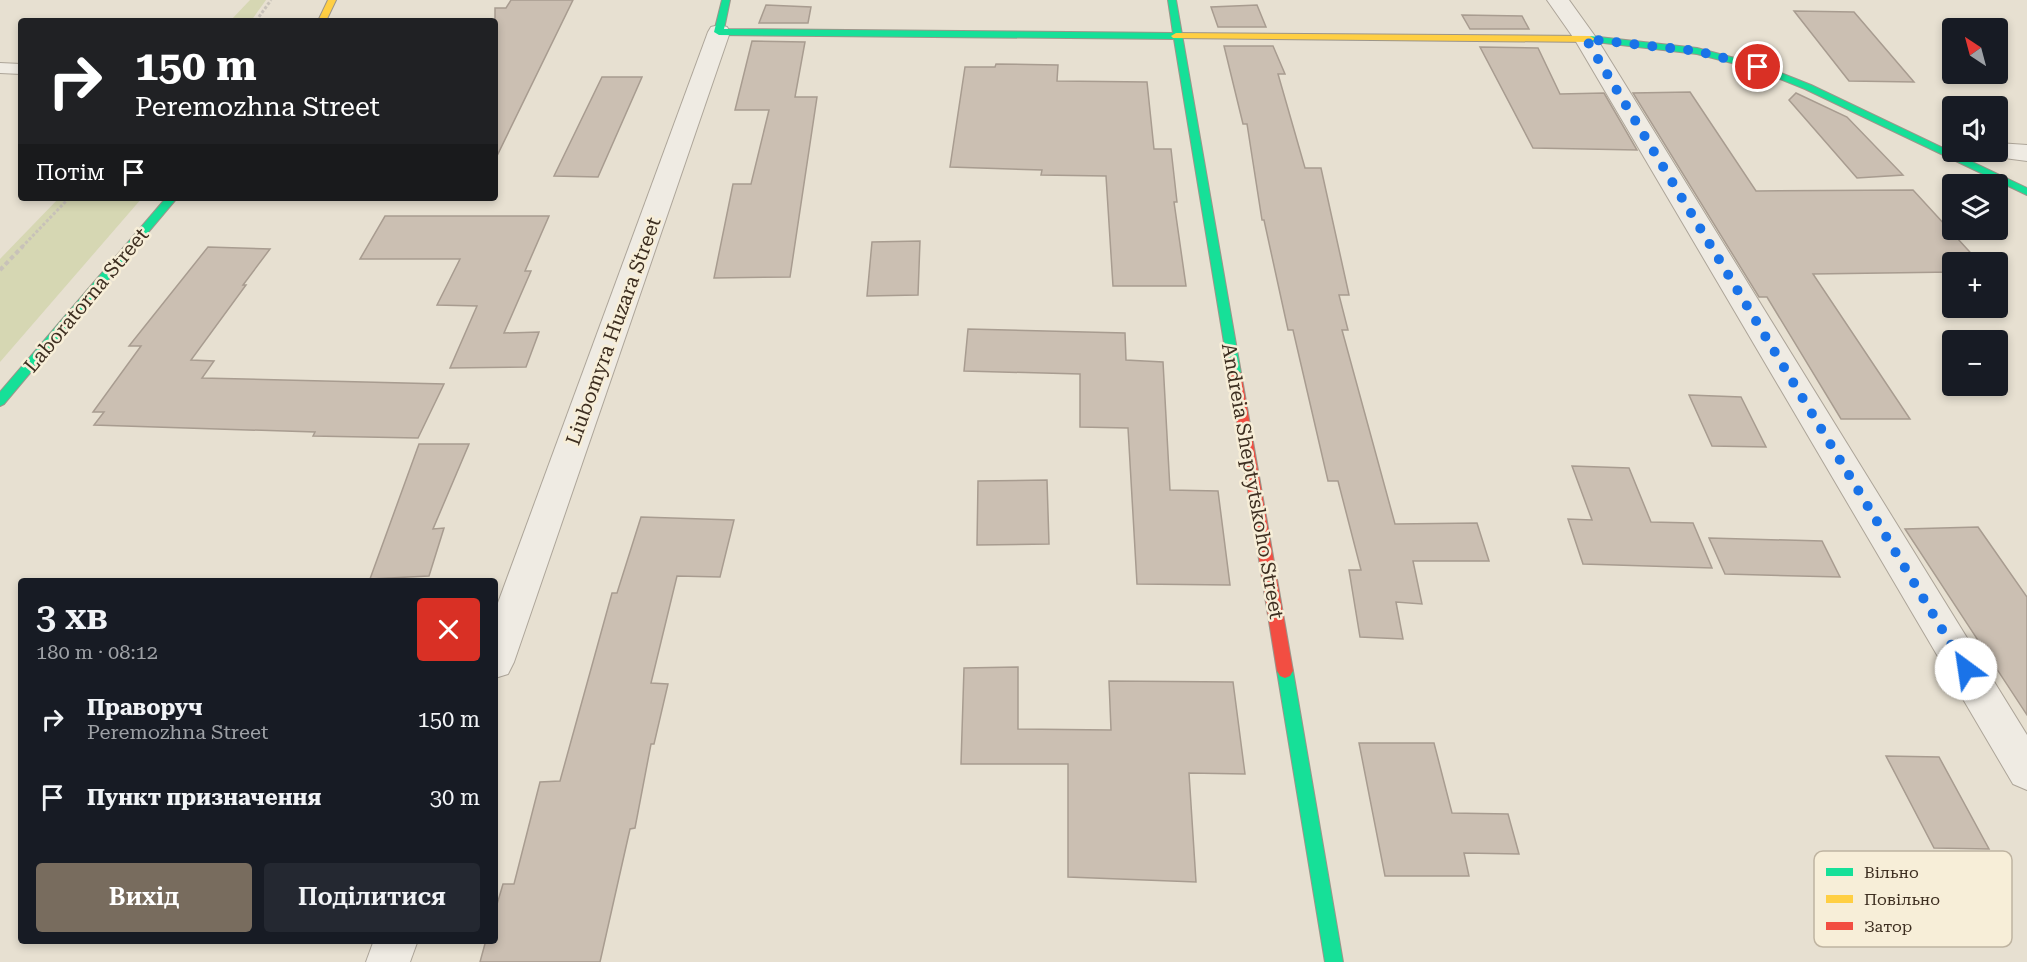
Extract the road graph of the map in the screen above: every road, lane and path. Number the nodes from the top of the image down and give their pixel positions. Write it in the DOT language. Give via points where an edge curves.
graph roads {
  1 [pos="271,0"];
  2 [pos="332,0"];
  3 [pos="726,0"];
  4 [pos="1172,0"];
  5 [pos="1558,0"];
  6 [pos="258,18"];
  7 [pos="323,18"];
  8 [pos="719,32"];
  9 [pos="1178,36"];
  10 [pos="1586,39"];
  11 [pos="0,68"];
  12 [pos="18,69"];
  13 [pos="1942,147"];
  14 [pos="2008,152"];
  15 [pos="2027,153"];
  16 [pos="1970,162"];
  17 [pos="2027,192"];
  18 [pos="66,201"];
  19 [pos="169,201"];
  20 [pos="0,270"];
  21 [pos="0,401"];
  22 [pos="498,654"];
  23 [pos="2027,771"];
  24 [pos="395,944"];
  25 [pos="388,962"];
  26 [pos="1334,962"];
  1 -- 6 [label="path"];
  2 -- 7 [label="street"];
  3 -- 8 [label="street, Liubomyra Huzara Street"];
  4 -- 9 [label="street, Andreia Sheptytskoho Street"];
  5 -- 10 [label="street"];
  8 -- 9 [label="street"];
  8 -- 22 [label="street, Liubomyra Huzara Street"];
  9 -- 10 [label="street"];
  9 -- 26 [label="street, Andreia Sheptytskoho Street"];
  10 -- 13 [label="street" via="1697,51 1758,67"];
  10 -- 23 [label="street"];
  11 -- 12 [label="lane"];
  14 -- 15 [label="street"];
  16 -- 17 [label="street"];
  18 -- 20 [label="path"];
  19 -- 21 [label="street, Laboratorna Street"];
  24 -- 25 [label="street"];
}
